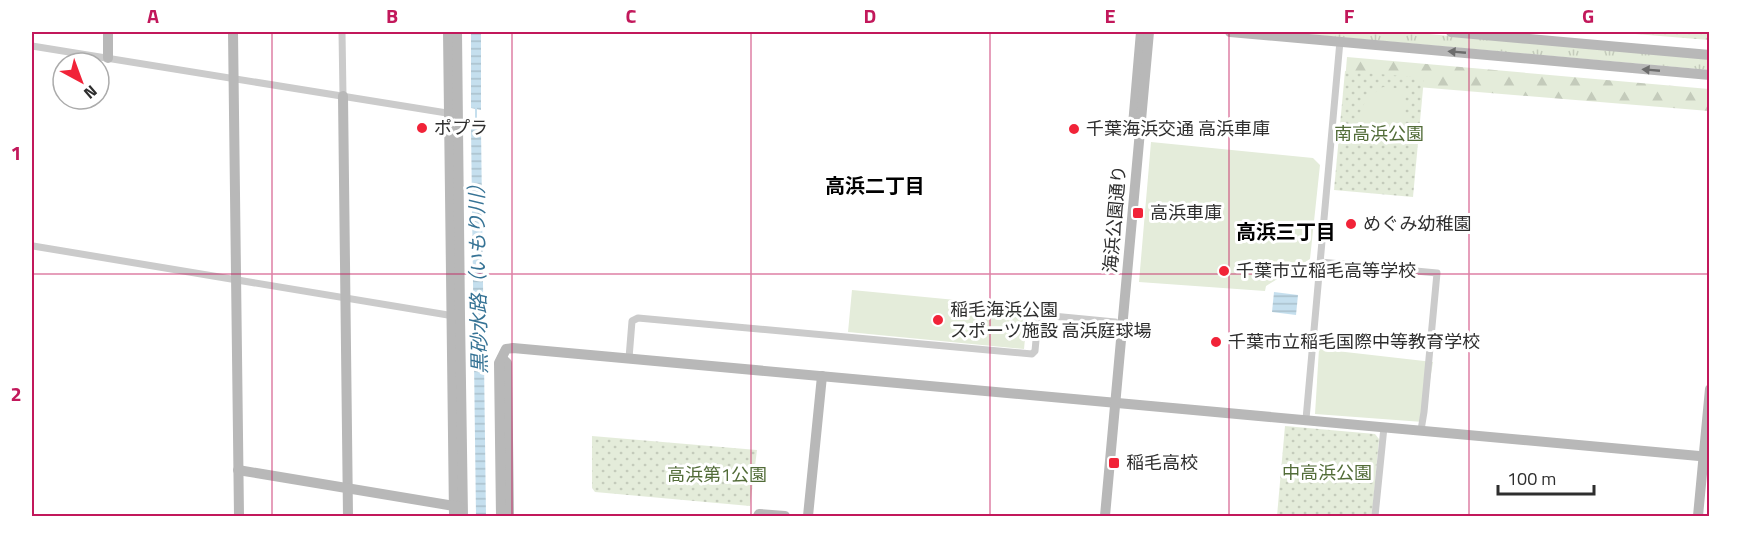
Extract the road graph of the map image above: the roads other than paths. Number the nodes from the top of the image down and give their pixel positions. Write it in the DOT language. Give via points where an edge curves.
graph roads {
  1 [pos="108,32"];
  2 [pos="233,32"];
  3 [pos="342,32"];
  4 [pos="448,32"];
  5 [pos="458,32"];
  6 [pos="1141,32"];
  7 [pos="1149,32"];
  8 [pos="1230,32"];
  9 [pos="1450,32"];
  10 [pos="1340,41"];
  11 [pos="32,46"];
  12 [pos="64,51"];
  13 [pos="108,51"];
  14 [pos="1710,55"];
  15 [pos="111,58"];
  16 [pos="1710,75"];
  17 [pos="234,79"];
  18 [pos="343,96"];
  19 [pos="454,115"];
  20 [pos="33,246"];
  21 [pos="1320,262"];
  22 [pos="236,279"];
  23 [pos="345,298"];
  24 [pos="456,316"];
  25 [pos="1115,322"];
  26 [pos="502,358"];
  27 [pos="629,358"];
  28 [pos="822,376"];
  29 [pos="1710,389"];
  30 [pos="1112,401"];
  31 [pos="1306,419"];
  32 [pos="1384,427"];
  33 [pos="1421,430"];
  34 [pos="1706,456"];
  35 [pos="238,470"];
  36 [pos="347,489"];
  37 [pos="459,512"];
  38 [pos="239,516"];
  39 [pos="348,516"];
  40 [pos="501,516"];
  41 [pos="509,516"];
  42 [pos="758,516"];
  43 [pos="785,516"];
  44 [pos="808,516"];
  45 [pos="1098,516"];
  46 [pos="1105,516"];
  47 [pos="1375,516"];
  48 [pos="1698,516"];
  1 -- 13 [label="street"];
  2 -- 17 [label="street"];
  3 -- 18 [label="street"];
  4 -- 19 [label="street"];
  5 -- 19 [label="street"];
  6 -- 25 [label="street, 海浜公園通り"];
  7 -- 30 [label="street, 海浜公園通り"];
  8 -- 10 [label="street"];
  9 -- 14 [label="street"];
  16 -- 10 [label="street, one-way"];
  10 -- 21 [label="street"];
  11 -- 12 [label="street"];
  15 -- 17 [label="street"];
  17 -- 18 [label="street"];
  17 -- 22 [label="street"];
  18 -- 19 [label="street"];
  18 -- 23 [label="street"];
  19 -- 24 [label="street"];
  20 -- 22 [label="street"];
  21 -- 31 [label="street"];
  21 -- 33 [label="street" via="1437,273"];
  22 -- 23 [label="street"];
  22 -- 35 [label="street"];
  23 -- 24 [label="street"];
  23 -- 36 [label="street"];
  24 -- 37 [label="street"];
  25 -- 27 [label="street" via="1042,315 1038,318 1032,354 636,318 632,321"];
  25 -- 30 [label="street, 海浜公園通り"];
  26 -- 27 [label="street" via="506,349 513,348"];
  26 -- 40 [label="street"];
  26 -- 41 [label="street" via="507,363"];
  27 -- 28 [label="street"];
  28 -- 30 [label="street"];
  28 -- 44 [label="street"];
  29 -- 34 [label="street"];
  30 -- 31 [label="street"];
  30 -- 45 [label="street, 海浜公園通り"];
  30 -- 46 [label="street, 海浜公園通り"];
  31 -- 32 [label="street"];
  32 -- 33 [label="street"];
  32 -- 47 [label="street"];
  33 -- 34 [label="street"];
  34 -- 48 [label="street"];
  35 -- 36 [label="street"];
  35 -- 38 [label="street"];
  36 -- 37 [label="street"];
  36 -- 39 [label="street"];
  42 -- 43 [label="street"];
}
